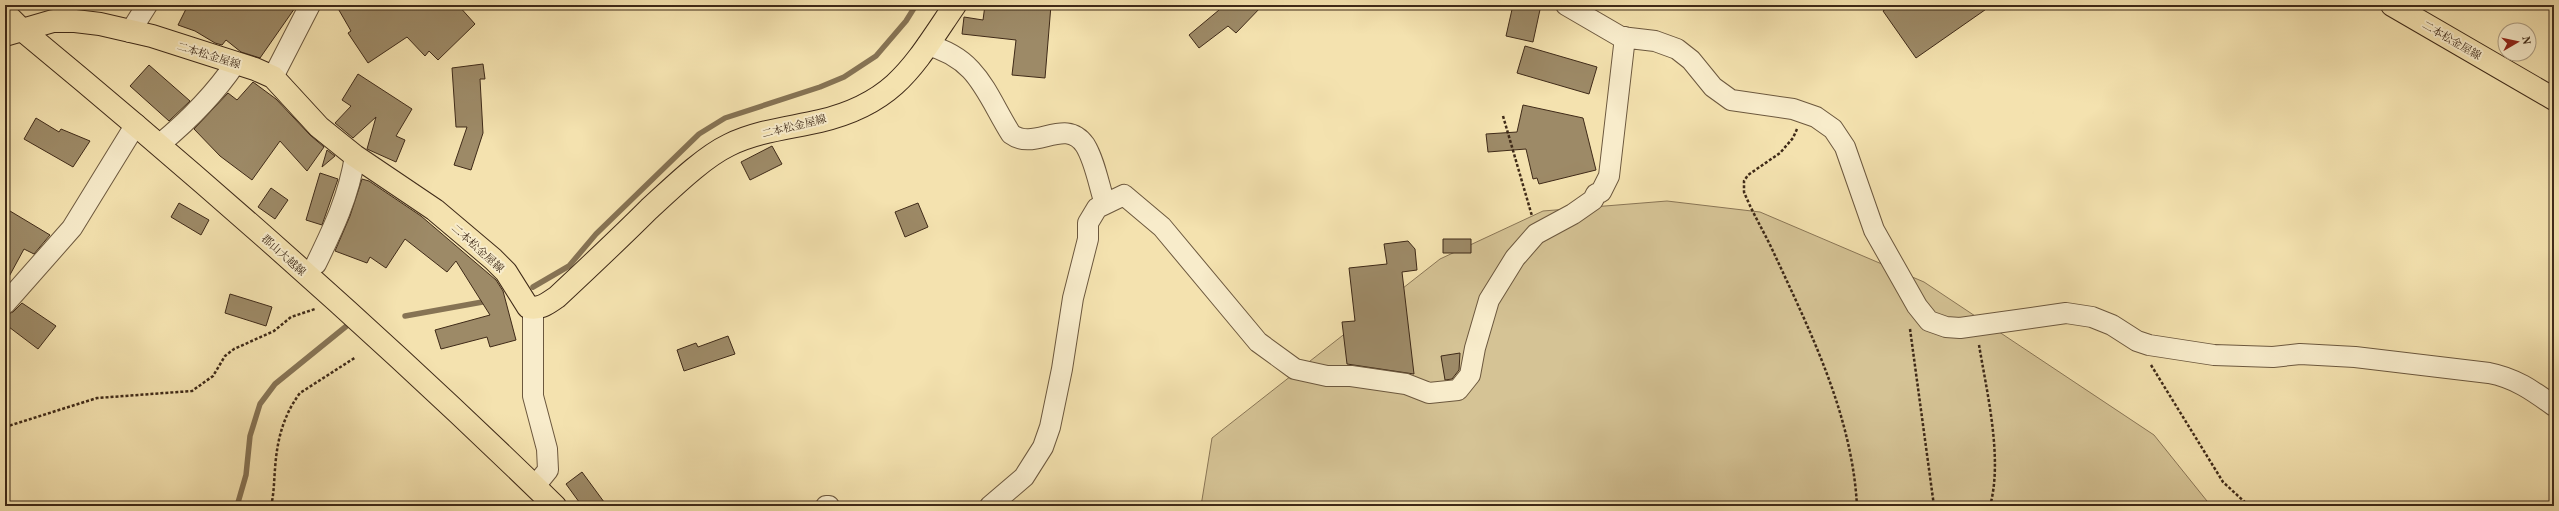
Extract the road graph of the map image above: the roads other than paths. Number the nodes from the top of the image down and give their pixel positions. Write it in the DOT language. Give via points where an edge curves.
graph roads {
  1 [pos="147,5"];
  2 [pos="310,5"];
  3 [pos="955,5"];
  4 [pos="1566,5"];
  5 [pos="2392,5"];
  6 [pos="5,13"];
  7 [pos="13,32"];
  8 [pos="130,32"];
  9 [pos="1625,37"];
  10 [pos="927,45"];
  11 [pos="235,64"];
  12 [pos="273,78"];
  13 [pos="2554,99"];
  14 [pos="136,124"];
  15 [pos="160,144"];
  16 [pos="355,156"];
  17 [pos="1105,204"];
  18 [pos="316,264"];
  19 [pos="5,304"];
  20 [pos="533,308"];
  21 [pos="2554,406"];
  22 [pos="535,486"];
  23 [pos="555,506"];
  24 [pos="990,506"];
  1 -- 8 [label="street"];
  2 -- 12 [label="street"];
  3 -- 10 [label="main road, 二本松金屋線"];
  4 -- 9 [label="street" via="1617,35"];
  5 -- 13 [label="main road, 二本松金屋線"];
  6 -- 7 [label="main road, 郡山大越線"];
  7 -- 8 [label="main road, 二本松金屋線" via="53,21 76,21"];
  7 -- 14 [label="main road, 郡山大越線"];
  8 -- 11 [label="main road, 二本松金屋線" via="152,36"];
  9 -- 17 [label="street" via="1609,176 1601,192 1596,194 1593,200 1574,214 1536,234 1515,258 1489,300 1470,375 1458,390 1429,393 1406,384 1351,376 1327,376 1295,369 1258,342 1162,226 1142,208 1124,195"];
  9 -- 21 [label="street" via="1655,41 1677,49 1691,60 1713,87 1731,100 1803,112 1825,122 1841,140 1872,224 1924,318 1946,327 1976,327 2056,313 2076,314 2112,325 2142,343 2214,355 2273,357 2300,354 2355,357 2506,376 2523,384"];
  10 -- 17 [label="street" via="947,50 962,60 983,84 1011,134 1018,140 1035,140 1055,133 1077,137 1085,145"];
  10 -- 20 [label="main road, 二本松金屋線" via="907,74 869,104 820,121 777,129 729,145 677,183 557,297 543,306"];
  11 -- 12 [label="main road, 二本松金屋線" via="255,68"];
  11 -- 15 [label="street" via="218,89"];
  12 -- 16 [label="main road, 二本松金屋線" via="310,118"];
  14 -- 15 [label="main road, 郡山大越線"];
  14 -- 19 [label="street" via="72,228"];
  15 -- 22 [label="main road, 郡山大越線" via="331,297"];
  16 -- 18 [label="street" via="351,181 338,218"];
  16 -- 20 [label="main road, 二本松金屋線" via="435,210 483,250 506,272 528,307"];
  17 -- 24 [label="street" via="1093,212 1088,223 1088,240 1073,298 1050,427 1043,447 1024,477"];
  20 -- 22 [label="street" via="533,396 547,449 548,470"];
  22 -- 23 [label="main road, 郡山大越線"];
}
